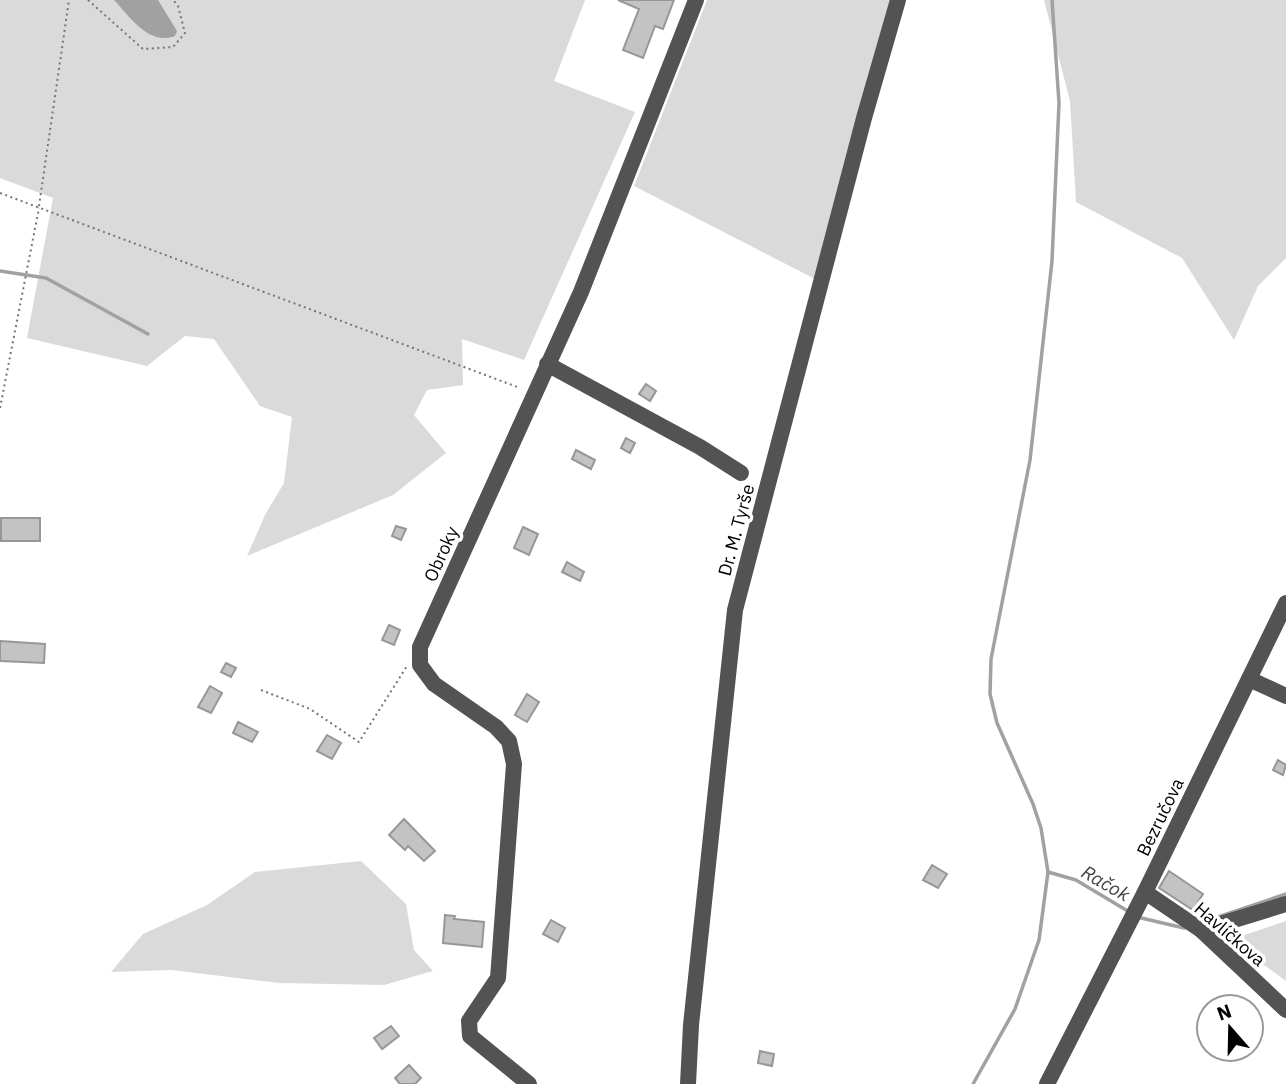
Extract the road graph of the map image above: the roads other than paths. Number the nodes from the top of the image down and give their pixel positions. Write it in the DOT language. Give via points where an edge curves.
graph roads {
  1 [pos="695,0"];
  2 [pos="898,0"];
  3 [pos="547,364"];
  4 [pos="741,473"];
  5 [pos="1286,603"];
  6 [pos="1249,679"];
  7 [pos="1286,696"];
  8 [pos="1145,892"];
  9 [pos="1286,904"];
  10 [pos="1201,930"];
  11 [pos="1286,1010"];
  12 [pos="529,1084"];
  13 [pos="688,1084"];
  14 [pos="1047,1084"];
  1 -- 3 [label="street, Obroky" via="581,292"];
  2 -- 13 [label="street, Dr. M. Tyrše" via="735,610"];
  3 -- 4 [label="street"];
  3 -- 12 [label="street, Obroky" via="420,647 420,665 434,684 509,741 514,764 498,978 469,1021 470,1036"];
  5 -- 6 [label="street, Bezručova"];
  6 -- 7 [label="street"];
  6 -- 8 [label="street, Bezručova"];
  8 -- 10 [label="street, Havlíčkova"];
  8 -- 14 [label="street, Bezručova"];
  9 -- 10 [label="street"];
  10 -- 11 [label="street, Havlíčkova"];
}
